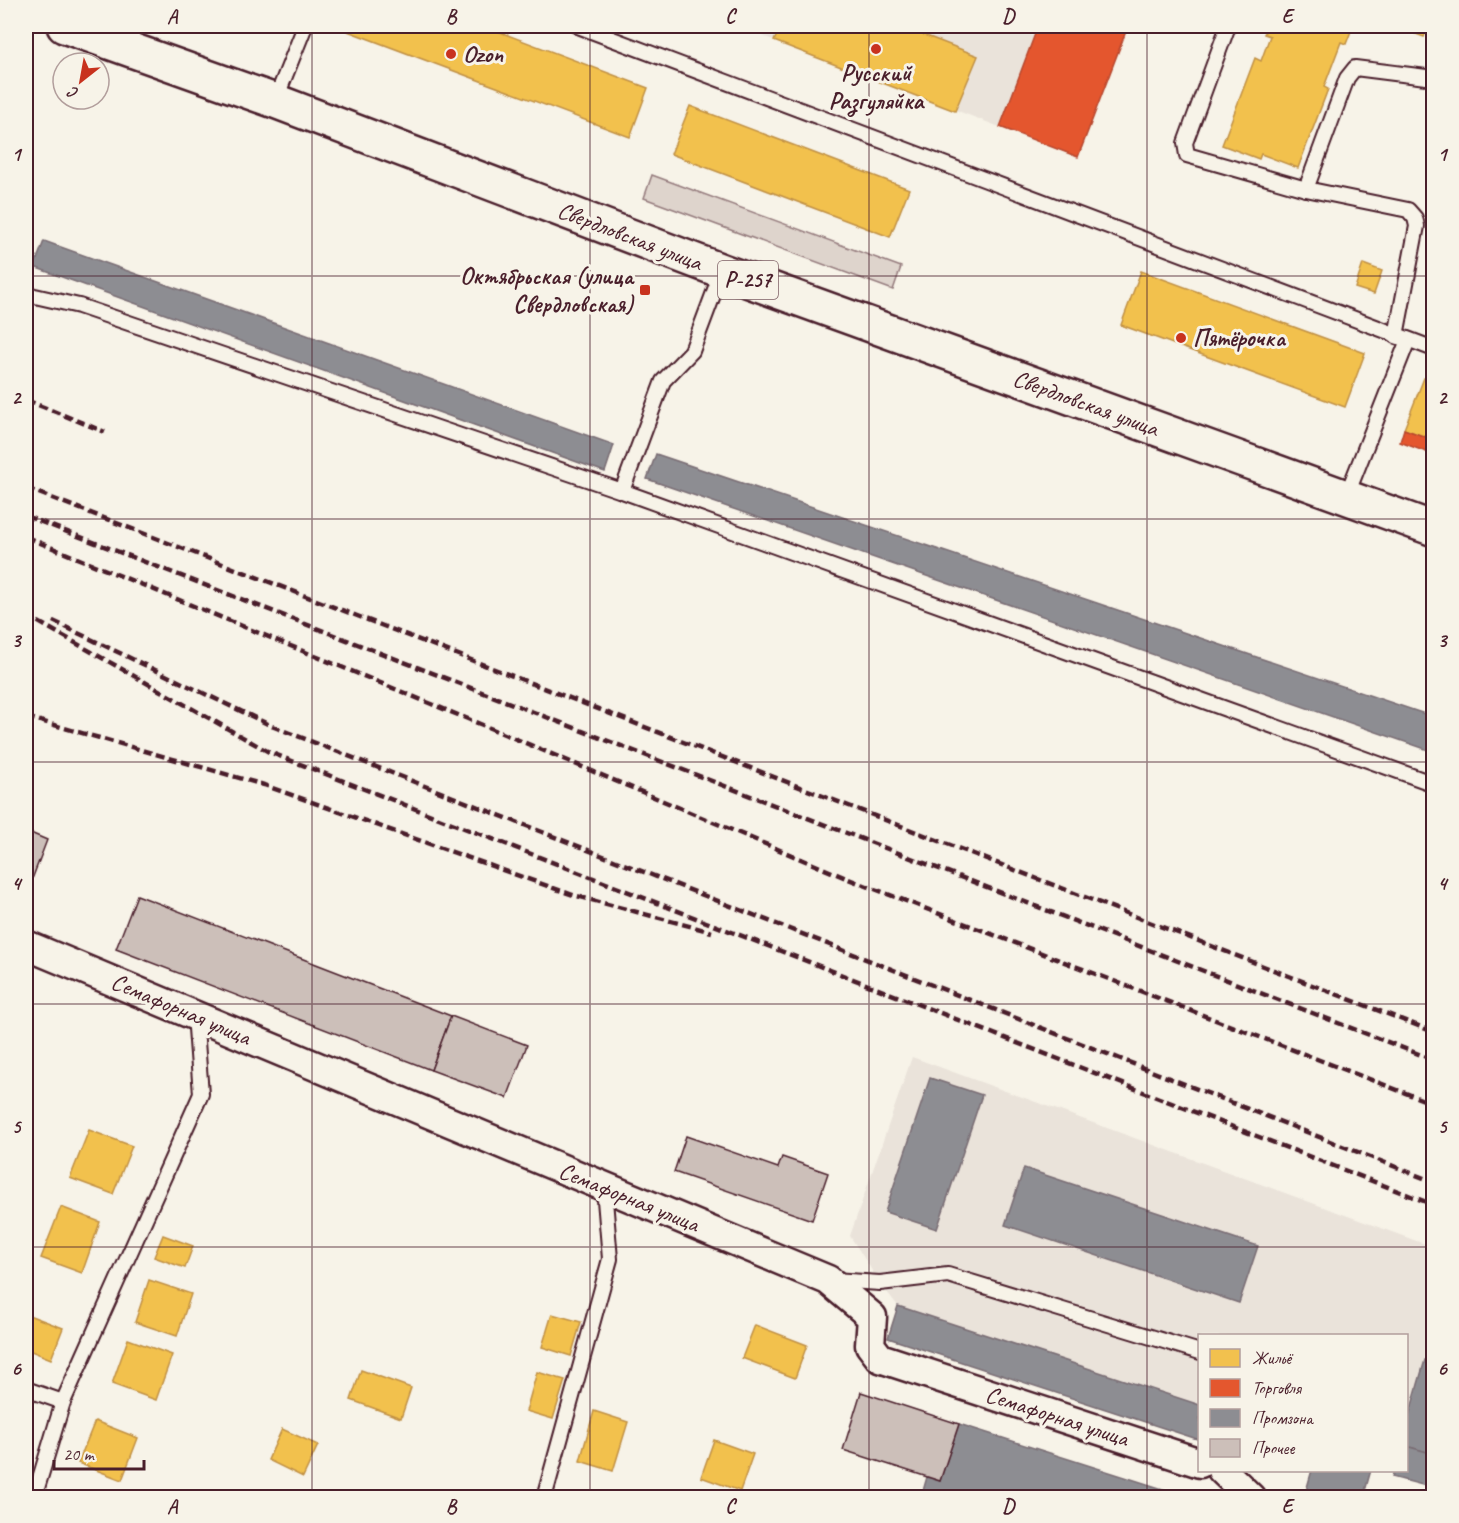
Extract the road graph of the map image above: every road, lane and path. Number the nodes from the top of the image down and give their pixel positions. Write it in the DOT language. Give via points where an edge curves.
graph roads {
  1 [pos="64,26"];
  2 [pos="305,26"];
  3 [pos="578,26"];
  4 [pos="1228,26"];
  5 [pos="614,32"];
  6 [pos="1434,78"];
  7 [pos="275,101"];
  8 [pos="1306,189"];
  9 [pos="722,271"];
  10 [pos="26,294"];
  11 [pos="1402,338"];
  12 [pos="1433,348"];
  13 [pos="622,491"];
  14 [pos="1346,497"];
  15 [pos="1434,529"];
  16 [pos="1434,784"];
  17 [pos="26,945"];
  18 [pos="195,1015"];
  19 [pos="604,1188"];
  20 [pos="828,1280"];
  21 [pos="1198,1351"];
  22 [pos="26,1389"];
  23 [pos="63,1402"];
  24 [pos="1198,1462"];
  25 [pos="1224,1472"];
  26 [pos="546,1491"];
  27 [pos="34,1497"];
  28 [pos="1251,1497"];
  1 -- 7 [label="highway, Свердловская улица / Р-257"];
  2 -- 7 [label="lane"];
  3 -- 5 [label="lane"];
  4 -- 8 [label="lane" via="1185,143 1187,155"];
  5 -- 11 [label="lane"];
  6 -- 8 [label="lane" via="1355,68 1347,78"];
  7 -- 9 [label="highway, Свердловская улица / Р-257"];
  8 -- 11 [label="lane" via="1407,210 1415,218"];
  9 -- 13 [label="lane" via="692,351 663,381"];
  9 -- 14 [label="highway, Свердловская улица / Р-257"];
  10 -- 13 [label="lane" via="79,306"];
  11 -- 12 [label="lane"];
  11 -- 14 [label="lane"];
  13 -- 16 [label="lane"];
  14 -- 15 [label="highway, Свердловская улица / Р-257"];
  17 -- 18 [label="street, Семафорная улица"];
  18 -- 19 [label="street, Семафорная улица"];
  18 -- 23 [label="lane" via="201,1094"];
  19 -- 20 [label="street, Семафорная улица"];
  19 -- 26 [label="lane" via="610,1259"];
  20 -- 21 [label="lane" via="880,1283 948,1275"];
  20 -- 24 [label="street, Семафорная улица" via="872,1317 870,1345 880,1358"];
  22 -- 23 [label="lane"];
  23 -- 27 [label="lane"];
  25 -- 28 [label="street"];
}
